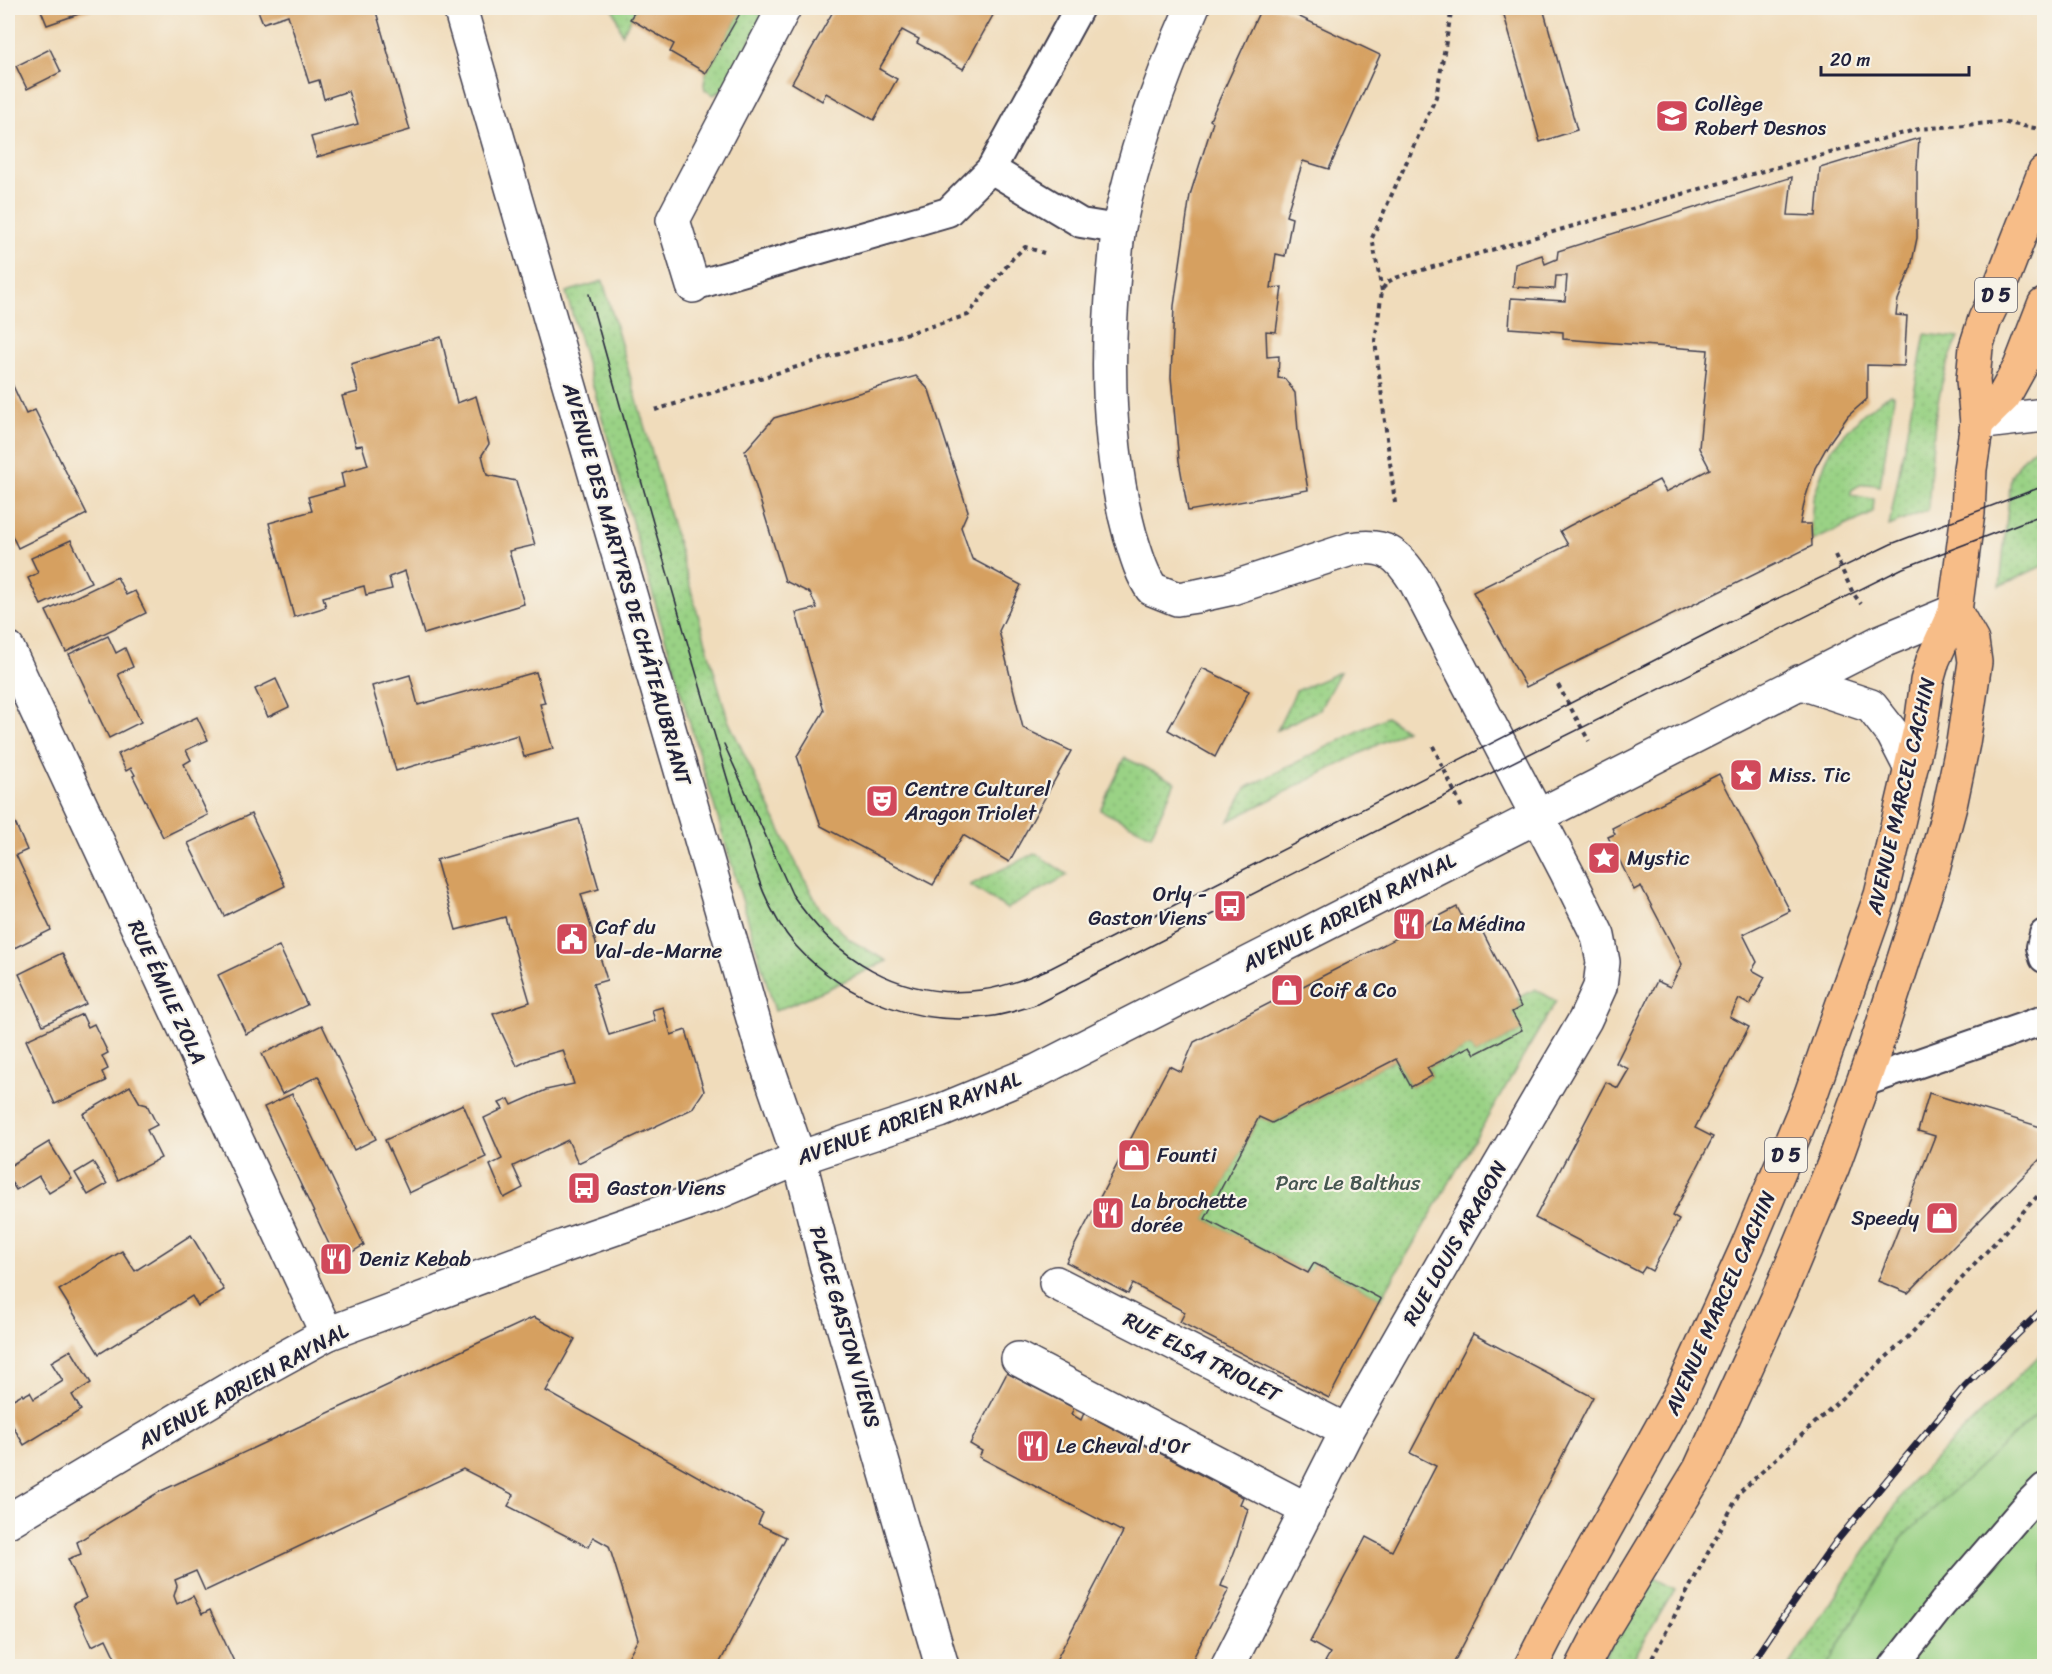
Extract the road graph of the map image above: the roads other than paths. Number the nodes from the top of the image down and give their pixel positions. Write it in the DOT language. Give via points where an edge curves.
graph roads {
  1 [pos="460,8"];
  2 [pos="784,8"];
  3 [pos="1079,8"];
  4 [pos="1192,8"];
  5 [pos="991,169"];
  6 [pos="2044,172"];
  7 [pos="1118,229"];
  8 [pos="693,286"];
  9 [pos="2044,305"];
  10 [pos="2044,415"];
  11 [pos="1977,423"];
  12 [pos="1955,610"];
  13 [pos="8,649"];
  14 [pos="1799,682"];
  15 [pos="1910,767"];
  16 [pos="1536,816"];
  17 [pos="2044,934"];
  18 [pos="2044,958"];
  19 [pos="2044,1020"];
  20 [pos="1864,1082"];
  21 [pos="799,1158"];
  22 [pos="1056,1283"];
  23 [pos="327,1334"];
  24 [pos="1018,1359"];
  25 [pos="1347,1431"];
  26 [pos="2044,1488"];
  27 [pos="1308,1510"];
  28 [pos="8,1521"];
  29 [pos="942,1666"];
  30 [pos="1228,1666"];
  31 [pos="1531,1666"];
  32 [pos="1582,1666"];
  33 [pos="1894,1666"];
  1 -- 21 [label="street, AVENUE DES MARTYRS DE CHÂTEAUBRIANT" via="761,1044"];
  2 -- 8 [label="street" via="673,220"];
  3 -- 5 [label="lane"];
  4 -- 7 [label="street, RUE LOUIS ARAGON" via="1153,105"];
  5 -- 7 [label="lane" via="1081,223"];
  5 -- 8 [label="lane" via="948,212"];
  6 -- 11 [label="main road, AVENUE MARCEL CACHIN / D 5" via="1976,347 1973,380"];
  7 -- 16 [label="street, RUE LOUIS ARAGON" via="1110,344 1115,460 1138,561 1152,589 1177,599 1197,596 1351,549 1390,552 1415,581"];
  9 -- 11 [label="main road, D 5" via="2004,396"];
  10 -- 11 [label="street"];
  11 -- 12 [label="main road, AVENUE MARCEL CACHIN / D 5"];
  12 -- 14 [label="street, AVENUE ADRIEN RAYNAL"];
  12 -- 15 [label="main road, AVENUE MARCEL CACHIN / D 5" via="1933,660"];
  12 -- 20 [label="main road, AVENUE MARCEL CACHIN / D 5" via="1972,641 1975,662 1963,743 1934,866"];
  13 -- 23 [label="street, RUE ÉMILE ZOLA"];
  14 -- 15 [label="street" via="1871,706 1893,734"];
  14 -- 16 [label="street, AVENUE ADRIEN RAYNAL"];
  15 -- 31 [label="main road, AVENUE MARCEL CACHIN / D 5" via="1881,895 1810,1097 1761,1214 1682,1391"];
  16 -- 21 [label="street, AVENUE ADRIEN RAYNAL" via="1037,1071 940,1111"];
  16 -- 25 [label="street, RUE LOUIS ARAGON" via="1598,936 1604,962 1599,987 1585,1020"];
  17 -- 18 [label="lane"];
  19 -- 20 [label="lane"];
  20 -- 32 [label="main road, AVENUE MARCEL CACHIN / D 5" via="1781,1291 1701,1469"];
  21 -- 23 [label="street, AVENUE ADRIEN RAYNAL" via="712,1195"];
  21 -- 29 [label="street, PLACE GASTON VIENS" via="832,1288"];
  22 -- 25 [label="street, RUE ELSA TRIOLET"];
  23 -- 28 [label="street, AVENUE ADRIEN RAYNAL"];
  24 -- 27 [label="street"];
  25 -- 27 [label="street, RUE LOUIS ARAGON"];
  26 -- 33 [label="lane"];
  27 -- 30 [label="street, RUE LOUIS ARAGON"];
}
